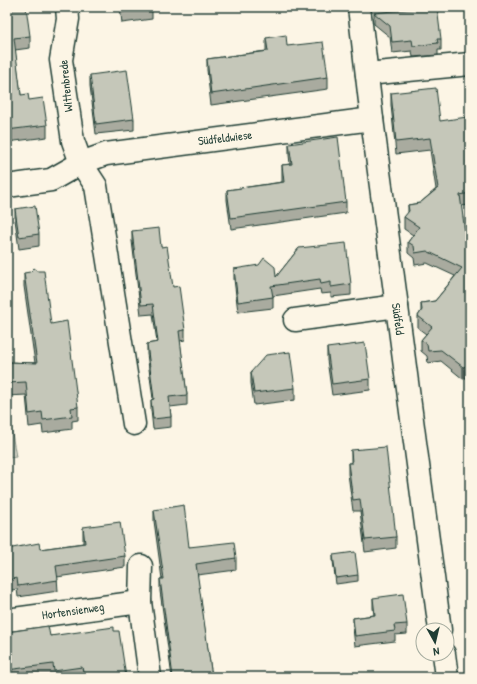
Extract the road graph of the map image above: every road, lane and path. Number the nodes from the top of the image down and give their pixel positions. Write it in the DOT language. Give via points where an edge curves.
graph roads {
  1 [pos="67,7"];
  2 [pos="359,7"];
  3 [pos="470,64"];
  4 [pos="367,74"];
  5 [pos="372,119"];
  6 [pos="81,163"];
  7 [pos="7,186"];
  8 [pos="397,306"];
  9 [pos="295,320"];
  10 [pos="134,424"];
  11 [pos="141,566"];
  12 [pos="140,602"];
  13 [pos="7,620"];
  14 [pos="439,622"];
  15 [pos="445,662"];
  16 [pos="150,677"];
  17 [pos="447,677"];
  1 -- 6 [label="street, Wittenbrede" via="68,19 62,60 73,140"];
  2 -- 4 [label="street, Südfeld"];
  3 -- 4 [label="street"];
  4 -- 5 [label="street, Südfeld"];
  5 -- 6 [label="street, Südfeldwiese" via="106,154"];
  5 -- 8 [label="street, Südfeld"];
  6 -- 7 [label="street, Südfeldwiese" via="51,180"];
  6 -- 10 [label="street" via="96,186"];
  8 -- 9 [label="street"];
  8 -- 14 [label="street, Südfeld"];
  11 -- 12 [label="street"];
  12 -- 13 [label="street, Hortensienweg"];
  12 -- 16 [label="street"];
  15 -- 17 [label="street"];
}
